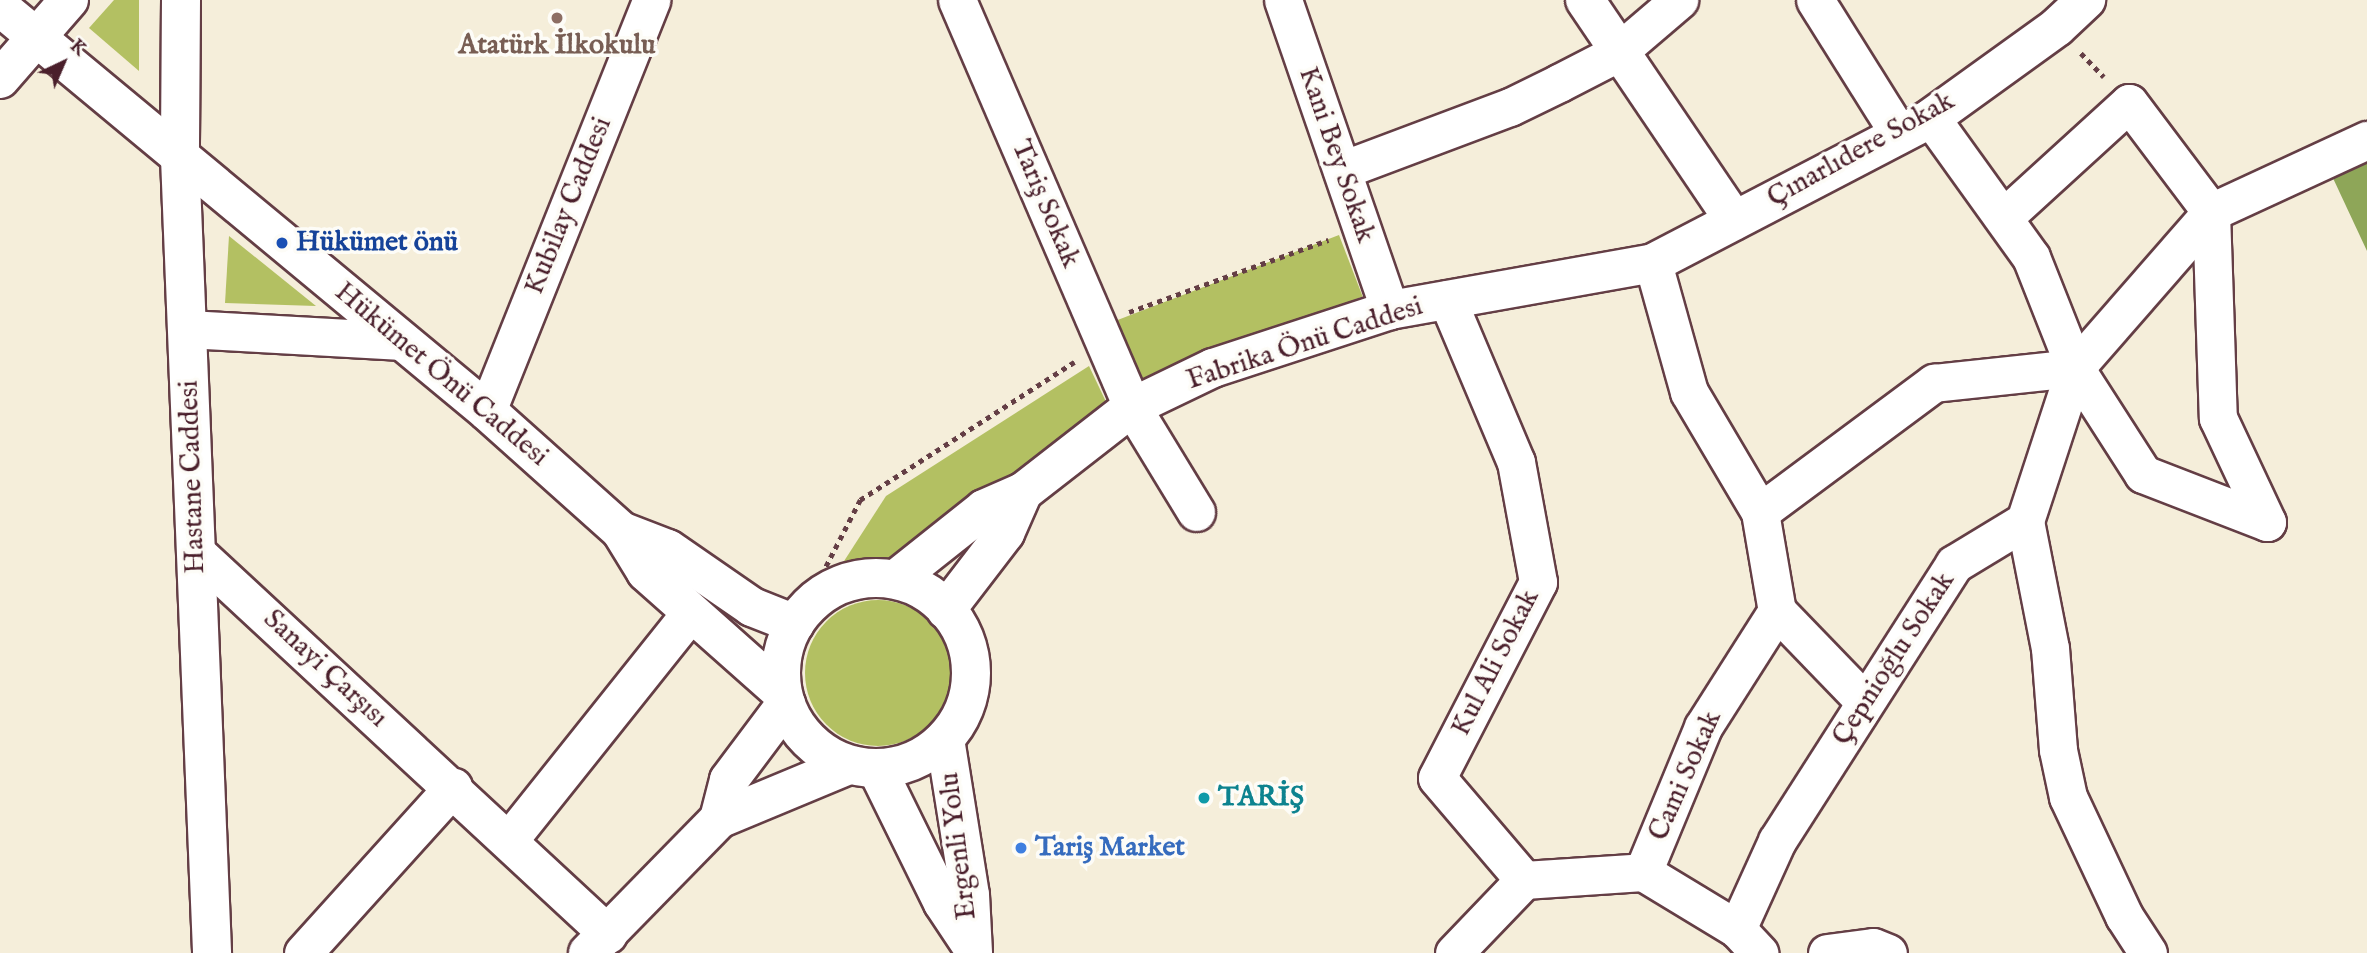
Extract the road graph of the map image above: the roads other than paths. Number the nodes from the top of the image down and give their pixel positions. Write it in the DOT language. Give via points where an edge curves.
graph roads {
  1 [pos="69,0"];
  2 [pos="181,0"];
  3 [pos="651,0"];
  4 [pos="957,0"];
  5 [pos="1283,0"];
  6 [pos="1586,0"];
  7 [pos="1679,0"];
  8 [pos="1815,0"];
  9 [pos="2086,0"];
  10 [pos="0,7"];
  11 [pos="36,37"];
  12 [pos="1618,53"];
  13 [pos="0,79"];
  14 [pos="1915,126"];
  15 [pos="2367,140"];
  16 [pos="180,158"];
  17 [pos="1342,170"];
  18 [pos="2211,212"];
  19 [pos="2004,217"];
  20 [pos="1734,220"];
  21 [pos="1653,263"];
  22 [pos="1447,299"];
  23 [pos="1390,310"];
  24 [pos="188,328"];
  25 [pos="402,341"];
  26 [pos="2075,368"];
  27 [pos="1132,407"];
  28 [pos="487,411"];
  29 [pos="1023,492"];
  30 [pos="1196,512"];
  31 [pos="1760,512"];
  32 [pos="2025,521"];
  33 [pos="621,531"];
  34 [pos="196,552"];
  35 [pos="896,579"];
  36 [pos="946,610"];
  37 [pos="1777,611"];
  38 [pos="690,613"];
  39 [pos="798,619"];
  40 [pos="783,697"];
  41 [pos="1864,701"];
  42 [pos="945,739"];
  43 [pos="863,767"];
  44 [pos="453,787"];
  45 [pos="719,819"];
  46 [pos="509,840"];
  47 [pos="1643,872"];
  48 [pos="1524,880"];
  49 [pos="1748,941"];
  50 [pos="598,944"];
  51 [pos="971,947"];
  52 [pos="212,953"];
  53 [pos="303,953"];
  54 [pos="1454,953"];
  55 [pos="1827,953"];
  56 [pos="1888,953"];
  57 [pos="2148,953"];
  1 -- 11 [label="street"];
  2 -- 16 [label="street, Hastane Caddesi"];
  3 -- 28 [label="street, Kubilay Caddesi"];
  4 -- 27 [label="street, Tariş Sokak"];
  5 -- 17 [label="street, Kani Bey Sokak"];
  6 -- 12 [label="street"];
  7 -- 12 [label="street"];
  8 -- 14 [label="street"];
  9 -- 14 [label="street, Çınarlıdere Sokak" via="2057,27"];
  10 -- 11 [label="street, Hükümet Önü Caddesi"];
  11 -- 13 [label="street"];
  11 -- 16 [label="street, Hükümet Önü Caddesi"];
  12 -- 17 [label="street" via="1510,107"];
  12 -- 20 [label="street"];
  14 -- 19 [label="street"];
  14 -- 20 [label="street, Çınarlıdere Sokak"];
  15 -- 18 [label="street"];
  16 -- 24 [label="street, Hastane Caddesi"];
  16 -- 25 [label="street, Hükümet Önü Caddesi"];
  17 -- 23 [label="street, Kani Bey Sokak"];
  18 -- 19 [label="street" via="2129,103"];
  18 -- 26 [label="street"];
  18 -- 26 [label="street" via="2218,418 2267,522 2143,474"];
  19 -- 26 [label="street" via="2031,257"];
  20 -- 21 [label="street, Fabrika Önü Caddesi"];
  21 -- 22 [label="street, Fabrika Önü Caddesi"];
  21 -- 31 [label="street" via="1689,392"];
  22 -- 23 [label="street, Fabrika Önü Caddesi"];
  22 -- 48 [label="street, Kul Ali Sokak" via="1516,462 1538,582 1437,779"];
  23 -- 27 [label="street, Fabrika Önü Caddesi" via="1213,368"];
  24 -- 25 [label="street"];
  24 -- 34 [label="street, Hastane Caddesi"];
  25 -- 28 [label="street, Hükümet Önü Caddesi"];
  26 -- 31 [label="street" via="1934,383"];
  26 -- 32 [label="street"];
  27 -- 29 [label="street, Fabrika Önü Caddesi"];
  27 -- 30 [label="street, Tariş Sokak"];
  28 -- 33 [label="street, Hükümet Önü Caddesi"];
  29 -- 35 [label="street, Fabrika Önü Caddesi" via="984,509"];
  29 -- 36 [label="street, Fabrika Önü Caddesi" via="1005,533"];
  31 -- 37 [label="street"];
  32 -- 41 [label="street, Çepnioğlu Sokak" via="1954,564"];
  32 -- 57 [label="street" via="2050,648 2058,750 2068,797 2124,916"];
  33 -- 38 [label="street, Hükümet Önü Caddesi" via="646,572"];
  33 -- 39 [label="street, Hükümet Önü Caddesi" via="668,549 752,607"];
  34 -- 44 [label="street, Sanayi Çarşısı"];
  34 -- 52 [label="street, Hastane Caddesi"];
  35 -- 36 [label="street" via="924,591"];
  35 -- 39 [label="street" via="851,581 823,593"];
  36 -- 42 [label="street" via="969,652 971,683 963,713"];
  37 -- 41 [label="street"];
  37 -- 47 [label="street, Cami Sokak" via="1703,727"];
  38 -- 40 [label="street, Hükümet Önü Caddesi"];
  38 -- 46 [label="street"];
  39 -- 40 [label="street" via="786,641"];
  40 -- 43 [label="street" via="802,733 822,752"];
  40 -- 45 [label="street" via="729,780"];
  41 -- 49 [label="street, Çepnioğlu Sokak" via="1777,841"];
  42 -- 43 [label="street" via="926,755"];
  42 -- 51 [label="street, Ergenli Yolu" via="970,895"];
  43 -- 45 [label="street"];
  43 -- 51 [label="street"];
  44 -- 46 [label="street, Sanayi Çarşısı"];
  44 -- 53 [label="street"];
  45 -- 50 [label="street"];
  46 -- 50 [label="street, Sanayi Çarşısı"];
  47 -- 48 [label="street"];
  47 -- 49 [label="street"];
  48 -- 54 [label="street"];
  55 -- 56 [label="street" via="1874,947"];
}
